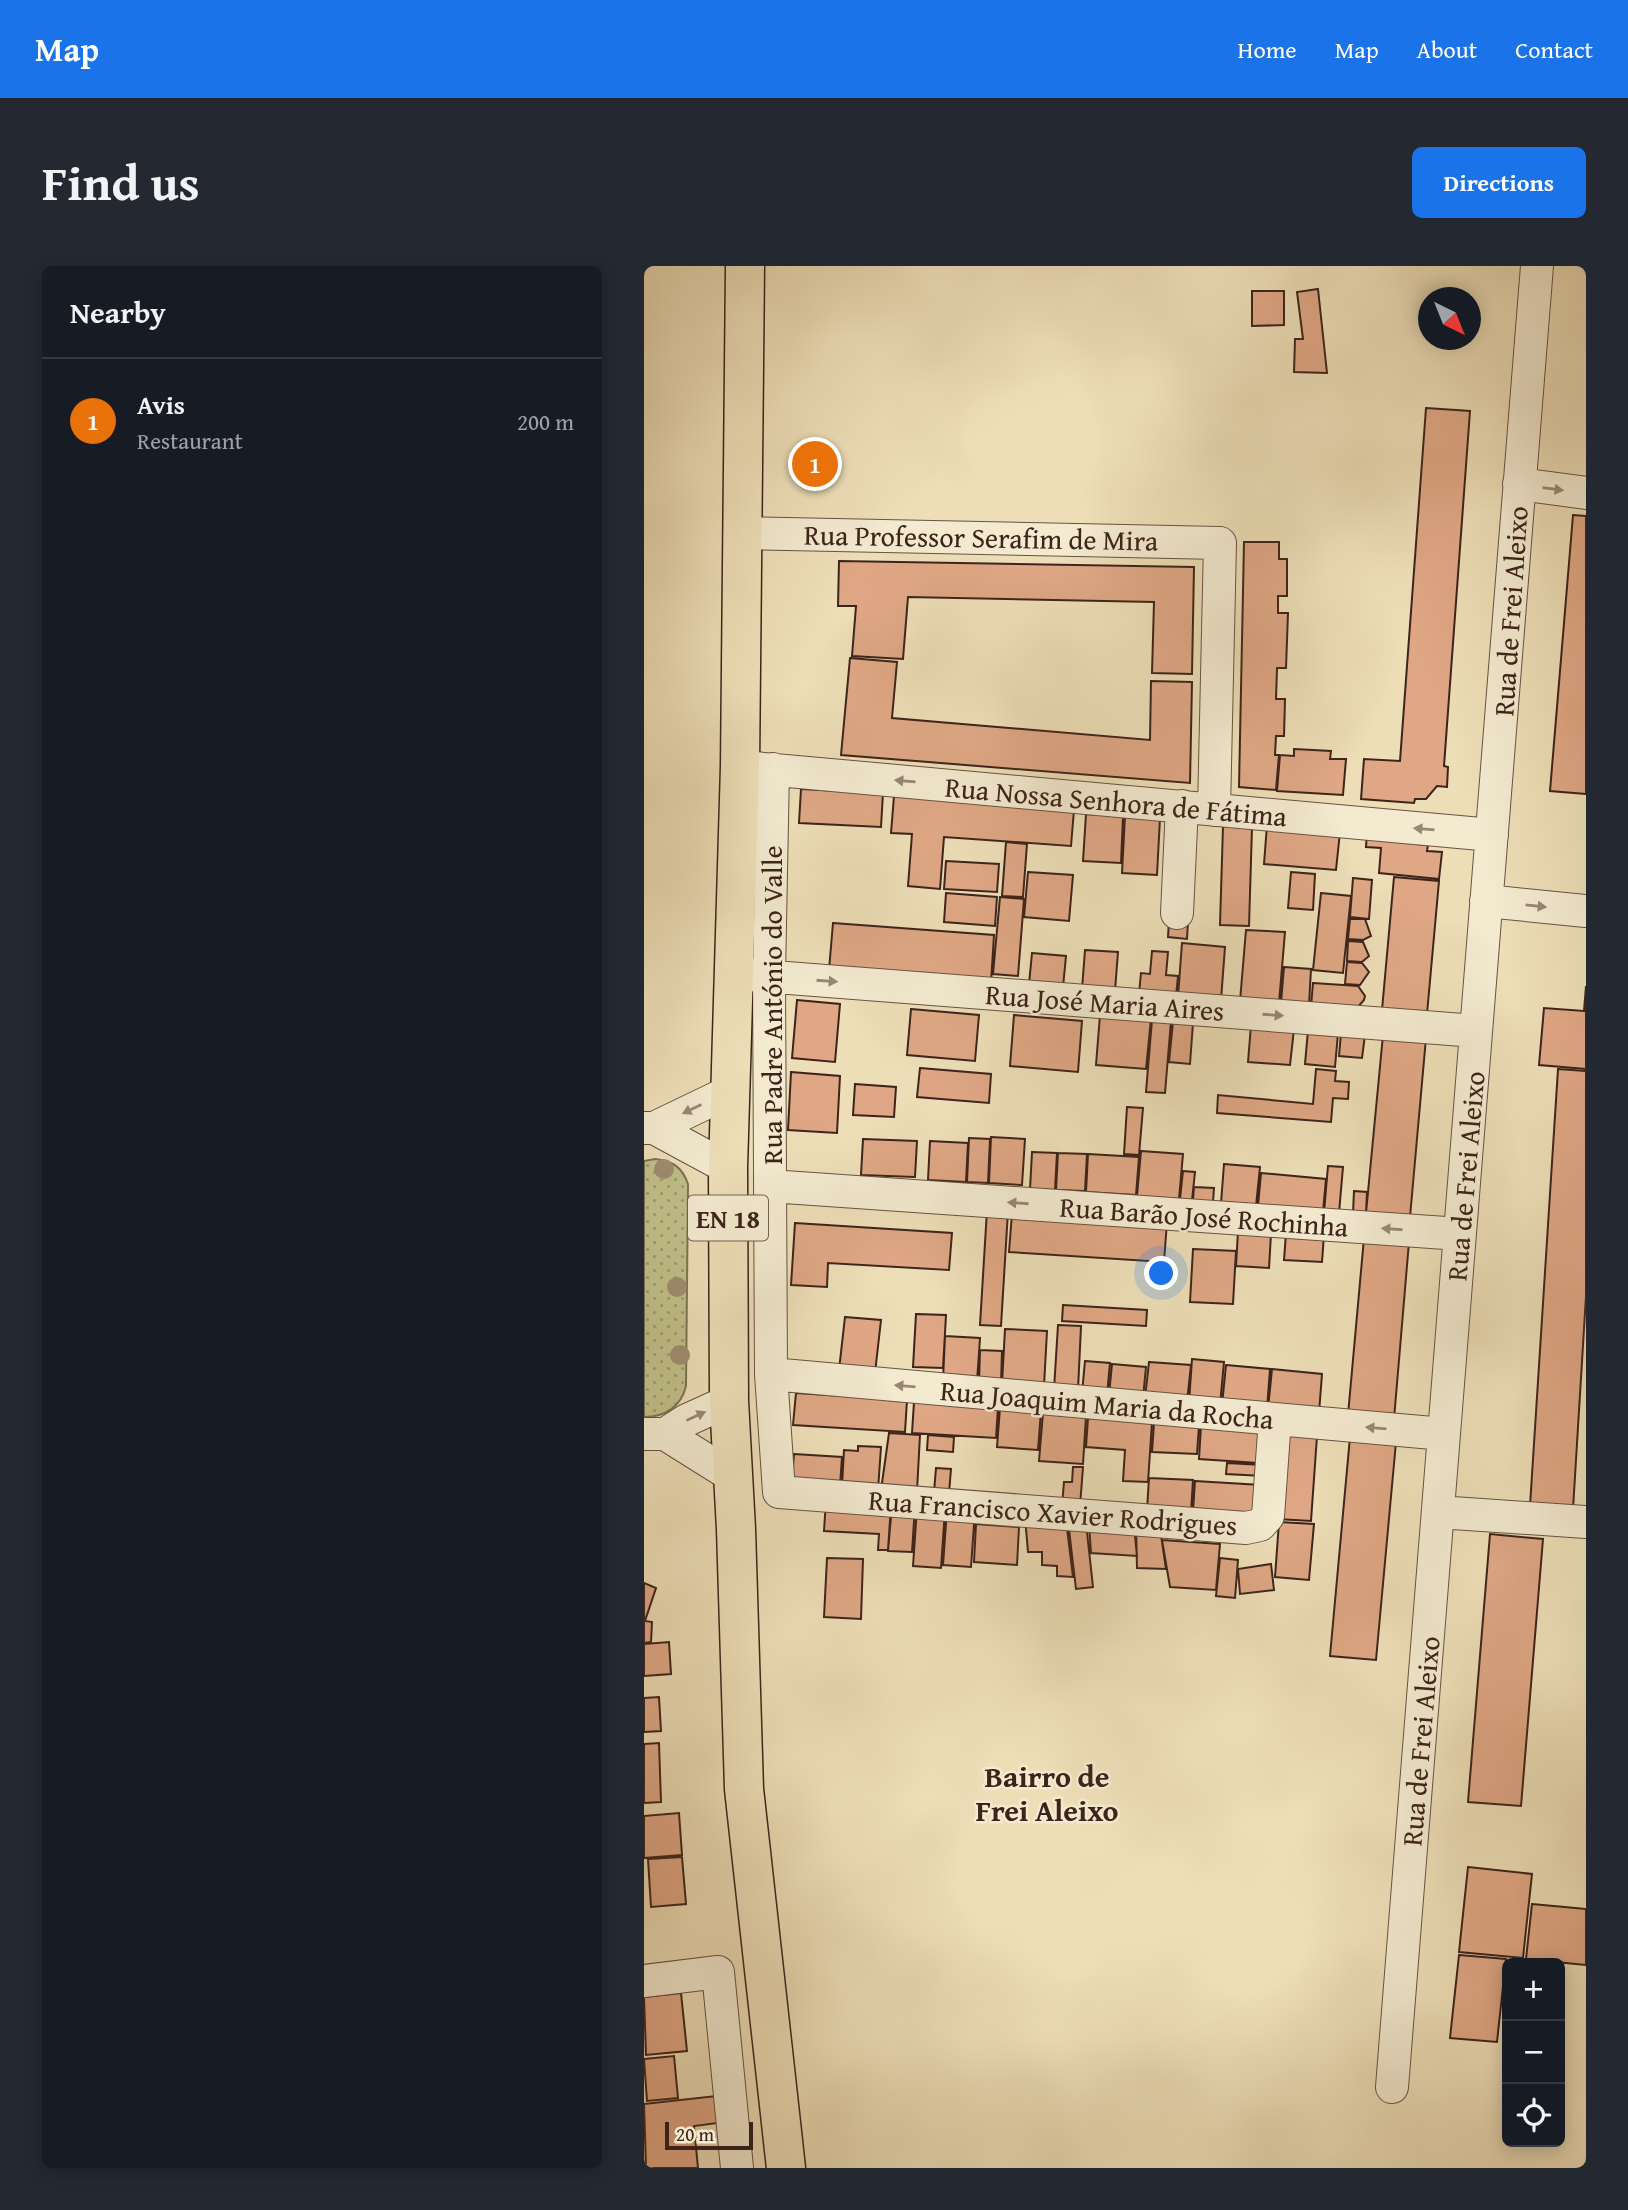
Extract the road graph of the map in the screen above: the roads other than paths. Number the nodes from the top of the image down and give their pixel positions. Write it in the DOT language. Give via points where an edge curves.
graph roads {
  1 [pos="745,266"];
  2 [pos="1537,266"];
  3 [pos="1520,484"];
  4 [pos="1586,493"];
  5 [pos="743,533"];
  6 [pos="757,768"];
  7 [pos="1182,806"];
  8 [pos="1214,810"];
  9 [pos="1492,835"];
  10 [pos="1486,901"];
  11 [pos="1586,911"];
  12 [pos="1177,913"];
  13 [pos="752,975"];
  14 [pos="1476,1031"];
  15 [pos="731,1091"];
  16 [pos="649,1128"];
  17 [pos="728,1168"];
  18 [pos="770,1186"];
  19 [pos="1460,1234"];
  20 [pos="771,1374"];
  21 [pos="729,1401"];
  22 [pos="1275,1419"];
  23 [pos="655,1434"];
  24 [pos="1444,1434"];
  25 [pos="732,1476"];
  26 [pos="779,1492"];
  27 [pos="1438,1512"];
  28 [pos="1586,1522"];
  29 [pos="644,1981"];
  30 [pos="1392,2087"];
  31 [pos="737,2168"];
  32 [pos="786,2168"];
  1 -- 5 [label="main road, EN 18"];
  2 -- 3 [label="street, Rua de Frei Aleixo"];
  3 -- 4 [label="street, one-way"];
  3 -- 9 [label="street, Rua de Frei Aleixo"];
  5 -- 6 [label="main road, EN 18"];
  5 -- 8 [label="street, Rua Professor Serafim de Mira" via="1220,542"];
  7 -- 6 [label="street, Rua Nossa Senhora de Fátima, one-way"];
  6 -- 13 [label="main road, EN 18"];
  7 -- 8 [label="street, Rua Nossa Senhora de Fátima"];
  7 -- 12 [label="street"];
  9 -- 8 [label="street, Rua Nossa Senhora de Fátima, one-way"];
  9 -- 10 [label="street, Rua de Frei Aleixo"];
  10 -- 11 [label="street, one-way"];
  10 -- 14 [label="street, Rua de Frei Aleixo"];
  13 -- 14 [label="street, Rua José Maria Aires, one-way"];
  13 -- 15 [label="main road, EN 18"];
  13 -- 18 [label="street, Rua Padre António do Valle"];
  14 -- 19 [label="street, Rua de Frei Aleixo"];
  15 -- 16 [label="street, one-way"];
  15 -- 17 [label="main road, EN 18"];
  16 -- 17 [label="street"];
  17 -- 21 [label="main road, EN 18"];
  19 -- 18 [label="street, Rua Barão José Rochinha, one-way"];
  18 -- 20 [label="street, Rua Padre António do Valle"];
  19 -- 24 [label="street, Rua de Frei Aleixo"];
  22 -- 20 [label="street, Rua Joaquim Maria da Rocha, one-way"];
  20 -- 26 [label="street, Rua Padre António do Valle"];
  23 -- 21 [label="street, one-way"];
  21 -- 25 [label="main road, EN 18"];
  24 -- 22 [label="street, Rua Joaquim Maria da Rocha, one-way"];
  22 -- 26 [label="street, Rua Francisco Xavier Rodrigues" via="1268,1516 1260,1525 1246,1528"];
  23 -- 25 [label="street"];
  24 -- 27 [label="street, Rua de Frei Aleixo"];
  25 -- 32 [label="main road, EN 18" via="744,1789"];
  27 -- 28 [label="street"];
  27 -- 30 [label="street, Rua de Frei Aleixo"];
  29 -- 31 [label="street" via="718,1972"];
}
